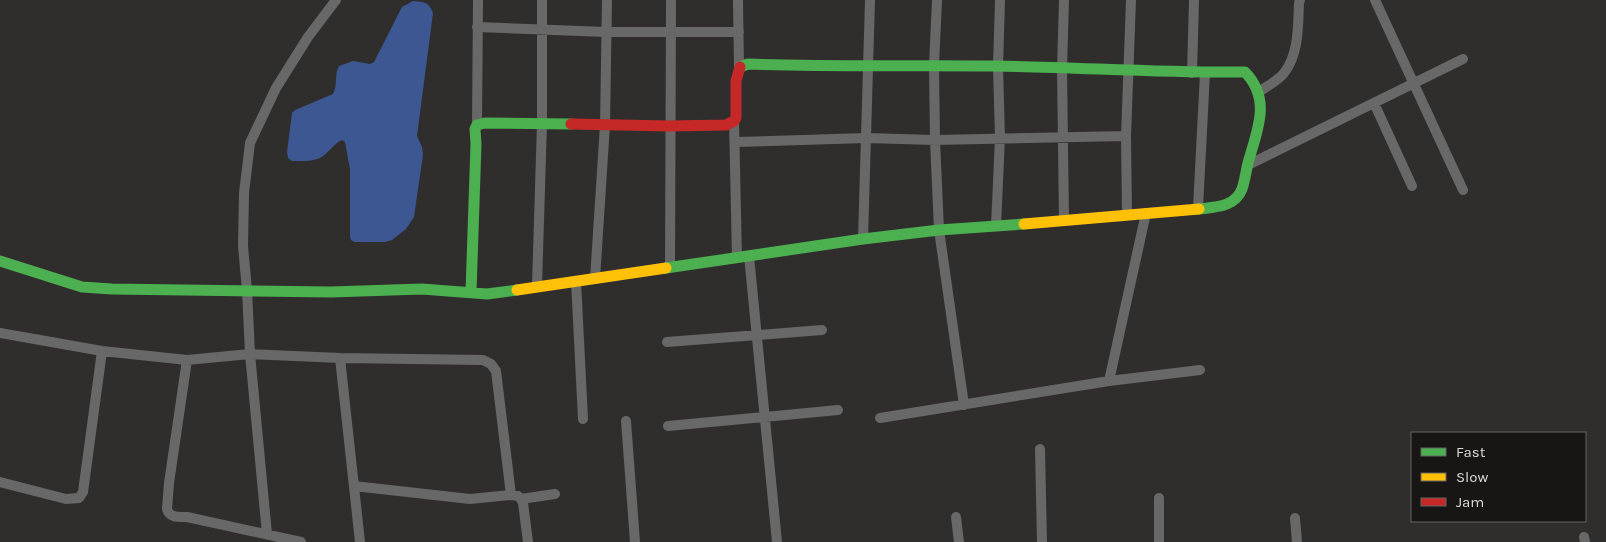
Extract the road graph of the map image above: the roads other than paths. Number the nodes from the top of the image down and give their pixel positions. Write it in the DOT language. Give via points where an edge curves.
graph roads {
  1 [pos="336,0"];
  2 [pos="478,0"];
  3 [pos="542,0"];
  4 [pos="606,0"];
  5 [pos="671,0"];
  6 [pos="738,0"];
  7 [pos="870,0"];
  8 [pos="937,0"];
  9 [pos="1000,0"];
  10 [pos="1064,0"];
  11 [pos="1131,0"];
  12 [pos="1194,0"];
  13 [pos="1300,0"];
  14 [pos="1375,0"];
  15 [pos="478,27"];
  16 [pos="541,28"];
  17 [pos="606,32"];
  18 [pos="671,32"];
  19 [pos="739,32"];
  20 [pos="1464,59"];
  21 [pos="934,66"];
  22 [pos="998,66"];
  23 [pos="739,67"];
  24 [pos="868,67"];
  25 [pos="1062,69"];
  26 [pos="1128,70"];
  27 [pos="1192,72"];
  28 [pos="1205,73"];
  29 [pos="1413,84"];
  30 [pos="1260,92"];
  31 [pos="1374,103"];
  32 [pos="734,121"];
  33 [pos="542,123"];
  34 [pos="477,125"];
  35 [pos="605,125"];
  36 [pos="670,126"];
  37 [pos="1063,136"];
  38 [pos="1126,136"];
  39 [pos="866,138"];
  40 [pos="1000,138"];
  41 [pos="935,140"];
  42 [pos="736,142"];
  43 [pos="1248,165"];
  44 [pos="1412,186"];
  45 [pos="1463,190"];
  46 [pos="1198,208"];
  47 [pos="1146,213"];
  48 [pos="1127,214"];
  49 [pos="1064,221"];
  50 [pos="996,226"];
  51 [pos="939,230"];
  52 [pos="863,239"];
  53 [pos="749,256"];
  54 [pos="736,258"];
  55 [pos="0,261"];
  56 [pos="670,268"];
  57 [pos="596,278"];
  58 [pos="576,281"];
  59 [pos="537,286"];
  60 [pos="247,290"];
  61 [pos="471,292"];
  62 [pos="822,330"];
  63 [pos="0,333"];
  64 [pos="757,336"];
  65 [pos="667,342"];
  66 [pos="102,351"];
  67 [pos="250,354"];
  68 [pos="340,358"];
  69 [pos="187,360"];
  70 [pos="1200,370"];
  71 [pos="1109,382"];
  72 [pos="964,405"];
  73 [pos="838,410"];
  74 [pos="765,416"];
  75 [pos="880,418"];
  76 [pos="583,419"];
  77 [pos="626,421"];
  78 [pos="668,426"];
  79 [pos="1040,449"];
  80 [pos="0,482"];
  81 [pos="354,486"];
  82 [pos="555,494"];
  83 [pos="516,497"];
  84 [pos="1159,498"];
  85 [pos="956,517"];
  86 [pos="1295,518"];
  87 [pos="267,534"];
  88 [pos="301,542"];
  89 [pos="360,542"];
  90 [pos="528,542"];
  91 [pos="635,542"];
  92 [pos="777,542"];
  93 [pos="959,542"];
  94 [pos="1042,542"];
  95 [pos="1159,542"];
  96 [pos="1297,542"];
  1 -- 60 [label="street" via="276,88 250,143 242,246"];
  2 -- 15 [label="street"];
  3 -- 16 [label="street"];
  4 -- 17 [label="street"];
  5 -- 18 [label="street"];
  6 -- 19 [label="street"];
  7 -- 24 [label="street"];
  8 -- 21 [label="street"];
  9 -- 22 [label="street"];
  10 -- 25 [label="street"];
  11 -- 26 [label="street"];
  12 -- 27 [label="street"];
  13 -- 30 [label="street" via="1292,58 1284,73"];
  14 -- 29 [label="street"];
  15 -- 16 [label="street"];
  15 -- 34 [label="street"];
  16 -- 17 [label="street"];
  16 -- 33 [label="street"];
  17 -- 18 [label="street"];
  17 -- 35 [label="street"];
  18 -- 19 [label="street"];
  18 -- 36 [label="street"];
  19 -- 23 [label="street"];
  20 -- 29 [label="street"];
  21 -- 22 [label="street"];
  21 -- 24 [label="street"];
  21 -- 41 [label="street"];
  22 -- 25 [label="street"];
  22 -- 40 [label="street"];
  23 -- 24 [label="street" via="754,64"];
  23 -- 32 [label="street"];
  24 -- 39 [label="street"];
  25 -- 26 [label="street"];
  25 -- 37 [label="street"];
  26 -- 27 [label="street"];
  26 -- 38 [label="street"];
  27 -- 28 [label="street"];
  28 -- 30 [label="street" via="1245,72"];
  28 -- 46 [label="street"];
  29 -- 31 [label="street"];
  29 -- 45 [label="street"];
  30 -- 43 [label="street" via="1258,136"];
  31 -- 43 [label="street"];
  31 -- 44 [label="street"];
  32 -- 36 [label="street" via="726,125"];
  32 -- 42 [label="street"];
  33 -- 34 [label="street"];
  33 -- 35 [label="street"];
  33 -- 59 [label="street"];
  34 -- 61 [label="street"];
  35 -- 36 [label="street"];
  35 -- 57 [label="street"];
  36 -- 56 [label="street"];
  37 -- 38 [label="street"];
  37 -- 40 [label="street"];
  37 -- 49 [label="street"];
  38 -- 48 [label="street"];
  39 -- 41 [label="street"];
  39 -- 42 [label="street"];
  39 -- 52 [label="street"];
  40 -- 41 [label="street"];
  40 -- 50 [label="street"];
  41 -- 51 [label="street"];
  42 -- 54 [label="street"];
  43 -- 46 [label="street" via="1238,197 1217,207"];
  46 -- 47 [label="street"];
  47 -- 48 [label="street"];
  47 -- 71 [label="street"];
  48 -- 49 [label="street"];
  49 -- 50 [label="street"];
  50 -- 51 [label="street"];
  51 -- 52 [label="street"];
  51 -- 72 [label="street"];
  52 -- 53 [label="street"];
  53 -- 54 [label="street"];
  53 -- 64 [label="street"];
  54 -- 56 [label="street"];
  55 -- 60 [label="street" via="82,287"];
  56 -- 57 [label="street"];
  57 -- 58 [label="street"];
  58 -- 59 [label="street"];
  58 -- 76 [label="street"];
  59 -- 61 [label="street" via="487,294"];
  60 -- 61 [label="street" via="422,289"];
  60 -- 67 [label="street"];
  62 -- 64 [label="street"];
  63 -- 66 [label="street"];
  64 -- 65 [label="street"];
  64 -- 74 [label="street"];
  66 -- 69 [label="street"];
  66 -- 80 [label="street" via="80,498 66,499"];
  67 -- 68 [label="street"];
  67 -- 69 [label="street"];
  67 -- 87 [label="street"];
  68 -- 81 [label="street"];
  68 -- 83 [label="street" via="483,360 491,364 496,372"];
  69 -- 87 [label="street" via="169,483 168,513"];
  70 -- 71 [label="street"];
  71 -- 72 [label="street"];
  72 -- 75 [label="street"];
  73 -- 74 [label="street"];
  74 -- 78 [label="street"];
  74 -- 92 [label="street"];
  77 -- 91 [label="street"];
  79 -- 94 [label="street"];
  81 -- 83 [label="street" via="470,499"];
  81 -- 89 [label="street"];
  82 -- 83 [label="street"];
  83 -- 90 [label="street"];
  84 -- 95 [label="street"];
  85 -- 93 [label="street"];
  86 -- 96 [label="street"];
  87 -- 88 [label="street"];
}
